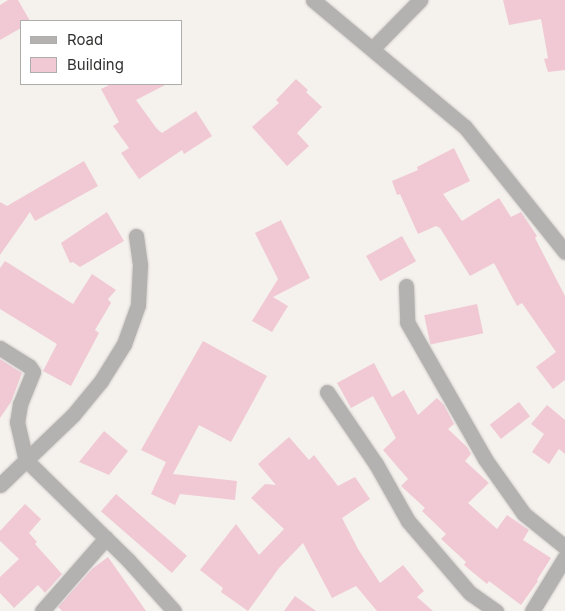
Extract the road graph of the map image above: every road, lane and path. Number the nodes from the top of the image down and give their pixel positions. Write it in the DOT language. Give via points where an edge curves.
graph roads {
  1 [pos="313,0"];
  2 [pos="420,0"];
  3 [pos="372,49"];
  4 [pos="136,236"];
  5 [pos="565,252"];
  6 [pos="406,286"];
  7 [pos="0,348"];
  8 [pos="327,392"];
  9 [pos="26,460"];
  10 [pos="0,485"];
  11 [pos="106,538"];
  12 [pos="565,547"];
  13 [pos="565,557"];
  14 [pos="42,611"];
  15 [pos="174,611"];
  16 [pos="496,611"];
  17 [pos="532,611"];
  1 -- 3 [label="street"];
  2 -- 3 [label="street"];
  3 -- 5 [label="street" via="465,127"];
  4 -- 9 [label="street" via="140,265 138,305 124,344 73,415"];
  6 -- 12 [label="street" via="407,322 481,451 524,514"];
  7 -- 9 [label="street" via="33,372 20,404 17,422"];
  8 -- 16 [label="street" via="376,464 408,521 470,593"];
  9 -- 10 [label="street"];
  9 -- 11 [label="street"];
  11 -- 14 [label="street"];
  11 -- 15 [label="street"];
  13 -- 17 [label="street"];
}
